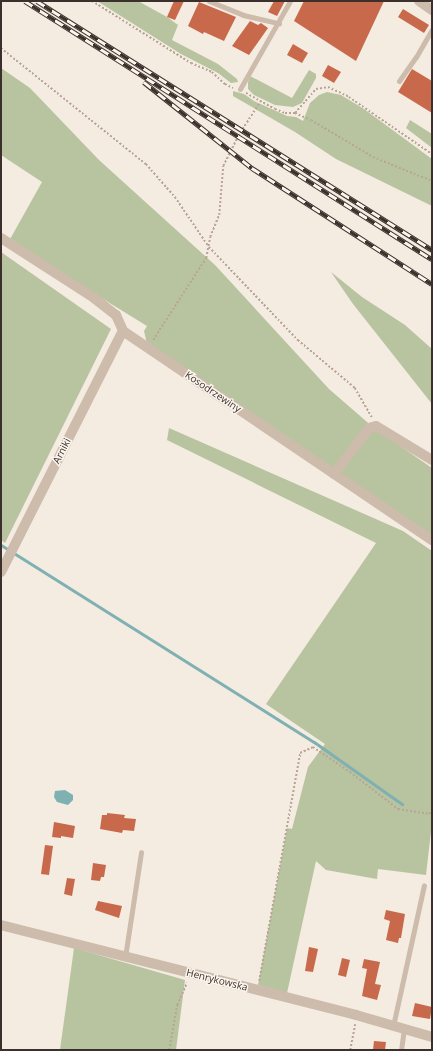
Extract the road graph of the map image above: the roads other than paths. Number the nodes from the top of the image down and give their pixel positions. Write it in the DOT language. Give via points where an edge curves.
graph roads {
  1 [pos="209,1"];
  2 [pos="290,1"];
  3 [pos="419,1"];
  4 [pos="432,10"];
  5 [pos="279,23"];
  6 [pos="432,29"];
  7 [pos="399,81"];
  8 [pos="240,89"];
  9 [pos="1,238"];
  10 [pos="123,331"];
  11 [pos="432,460"];
  12 [pos="334,474"];
  13 [pos="432,540"];
  14 [pos="1,572"];
  15 [pos="141,852"];
  16 [pos="424,885"];
  17 [pos="1,925"];
  18 [pos="125,957"];
  19 [pos="393,1026"];
  20 [pos="404,1029"];
  21 [pos="432,1037"];
  22 [pos="401,1050"];
  1 -- 5 [label="lane" via="244,15"];
  2 -- 5 [label="lane"];
  3 -- 4 [label="street"];
  5 -- 8 [label="lane"];
  6 -- 7 [label="lane"];
  9 -- 10 [label="street, Kosodrzewiny" via="110,310 116,315"];
  10 -- 12 [label="street, Kosodrzewiny"];
  10 -- 14 [label="street, Arniki"];
  11 -- 12 [label="street" via="376,426 369,428"];
  12 -- 13 [label="street, Kosodrzewiny"];
  15 -- 18 [label="lane"];
  16 -- 19 [label="lane"];
  17 -- 18 [label="street, Henrykowska"];
  18 -- 19 [label="street, Henrykowska"];
  19 -- 20 [label="street, Henrykowska"];
  20 -- 21 [label="street, Henrykowska"];
  20 -- 22 [label="lane"];
}
